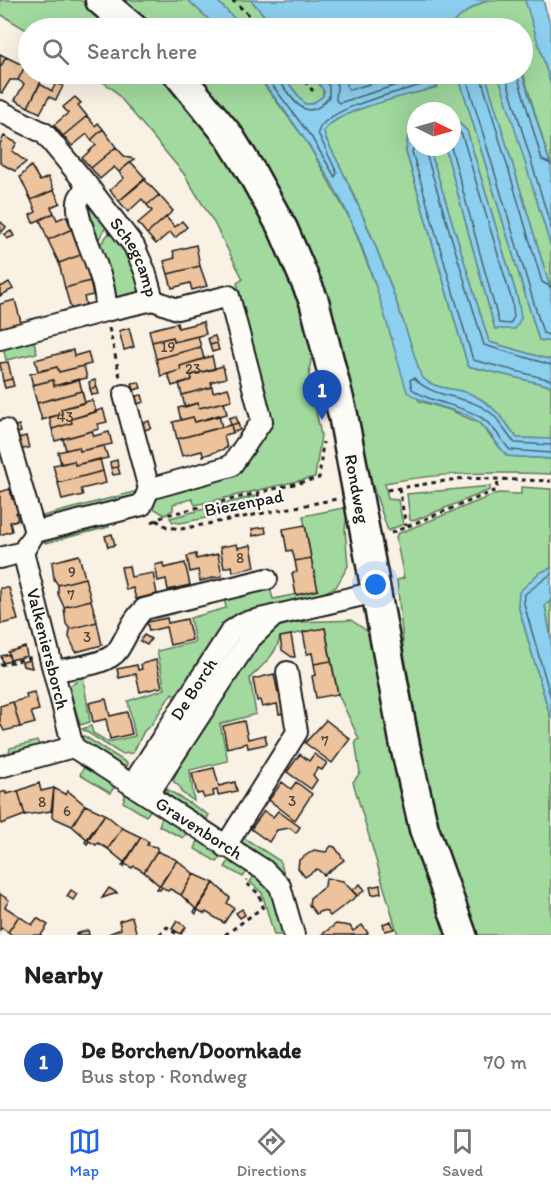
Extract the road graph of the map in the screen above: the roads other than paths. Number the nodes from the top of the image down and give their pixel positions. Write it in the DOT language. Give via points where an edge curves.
graph roads {
  1 [pos="100,0"];
  2 [pos="121,18"];
  3 [pos="186,84"];
  4 [pos="0,111"];
  5 [pos="87,186"];
  6 [pos="153,300"];
  7 [pos="105,311"];
  8 [pos="0,339"];
  9 [pos="124,395"];
  10 [pos="5,430"];
  11 [pos="149,489"];
  12 [pos="35,532"];
  13 [pos="23,552"];
  14 [pos="0,558"];
  15 [pos="267,579"];
  16 [pos="376,592"];
  17 [pos="53,661"];
  18 [pos="286,672"];
  19 [pos="73,747"];
  20 [pos="0,767"];
  21 [pos="140,790"];
  22 [pos="225,847"];
  23 [pos="294,935"];
  24 [pos="462,935"];
  1 -- 2 [label="main road"];
  3 -- 16 [label="main road, Rondweg" via="229,136 246,164 283,230 314,301 341,407"];
  4 -- 5 [label="street, Schegcamp" via="44,133"];
  5 -- 6 [label="street, Schegcamp" via="134,246"];
  5 -- 7 [label="street, Schegcamp" via="79,199 78,214 107,300"];
  6 -- 7 [label="street, Schegcamp"];
  6 -- 11 [label="street" via="177,309 229,296 262,421 231,466"];
  7 -- 8 [label="street"];
  9 -- 11 [label="street"];
  10 -- 12 [label="street"];
  11 -- 12 [label="street" via="142,505"];
  12 -- 13 [label="street"];
  13 -- 14 [label="street"];
  13 -- 17 [label="street, Valkeniersborch"];
  15 -- 17 [label="street" via="144,609 134,618 117,652 105,660"];
  16 -- 21 [label="street, De Borch" via="243,623 231,631"];
  16 -- 24 [label="main road, Rondweg" via="424,829"];
  17 -- 19 [label="street, Valkeniersborch"];
  18 -- 22 [label="street" via="297,732"];
  19 -- 20 [label="street"];
  19 -- 21 [label="street, Gravenborch"];
  21 -- 22 [label="street, Gravenborch"];
  22 -- 23 [label="street, Gravenborch" via="264,870 280,886"];
}
